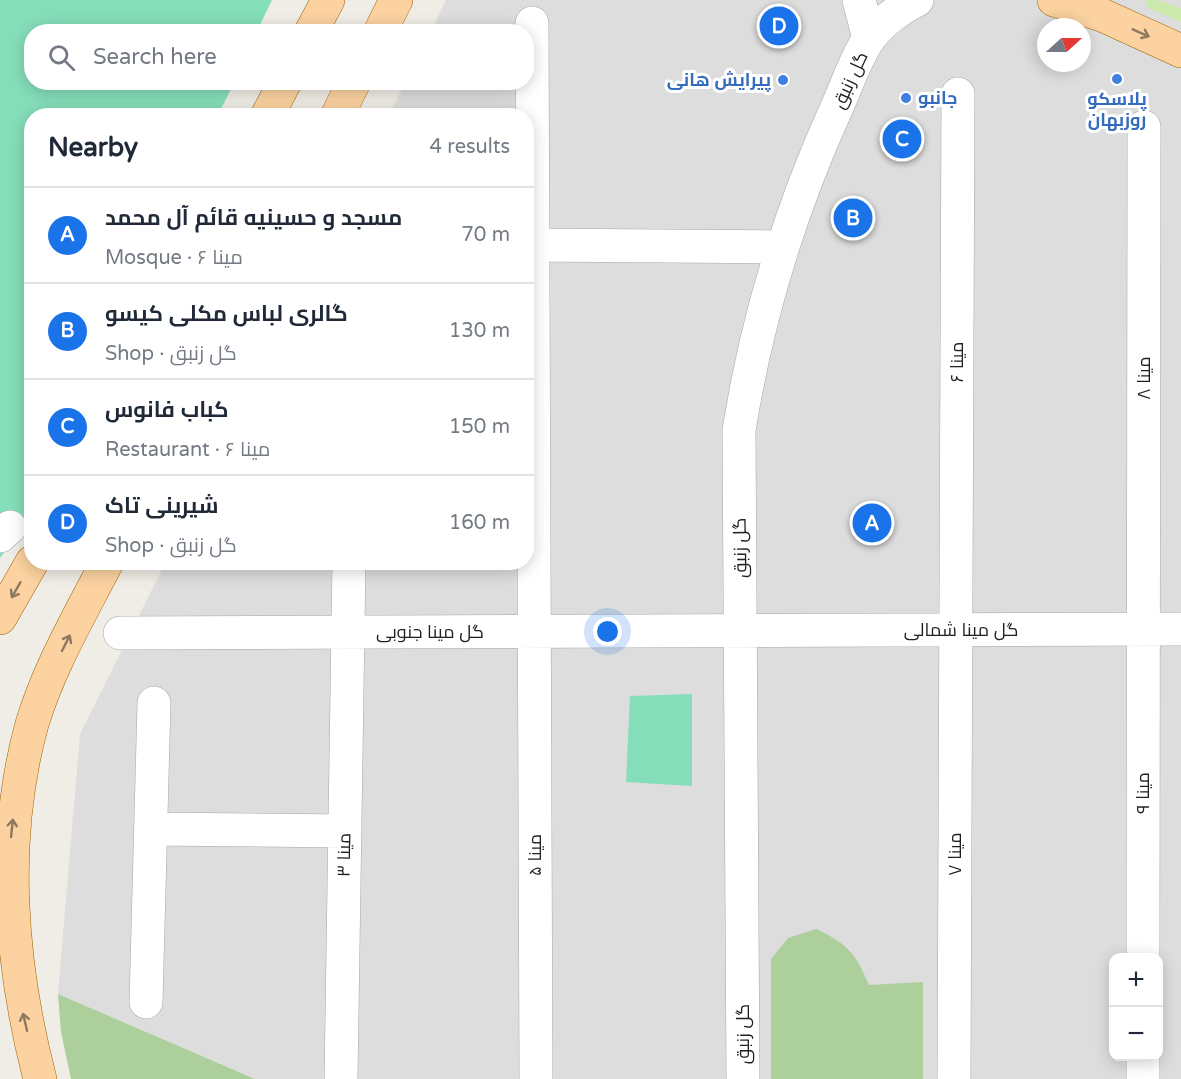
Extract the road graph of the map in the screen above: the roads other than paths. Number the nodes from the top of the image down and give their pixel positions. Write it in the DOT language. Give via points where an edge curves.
graph roads {
  1 [pos="328,0"];
  2 [pos="396,0"];
  3 [pos="859,0"];
  4 [pos="917,0"];
  5 [pos="1054,0"];
  6 [pos="1104,7"];
  7 [pos="315,24"];
  8 [pos="384,24"];
  9 [pos="868,39"];
  10 [pos="1181,51"];
  11 [pos="281,90"];
  12 [pos="350,90"];
  13 [pos="532,90"];
  14 [pos="958,94"];
  15 [pos="271,108"];
  16 [pos="341,108"];
  17 [pos="532,108"];
  18 [pos="1144,127"];
  19 [pos="534,245"];
  20 [pos="782,247"];
  21 [pos="27,570"];
  22 [pos="103,570"];
  23 [pos="349,570"];
  24 [pos="534,570"];
  25 [pos="0,618"];
  26 [pos="1143,629"];
  27 [pos="1181,629"];
  28 [pos="740,630"];
  29 [pos="956,630"];
  30 [pos="534,631"];
  31 [pos="348,632"];
  32 [pos="120,633"];
  33 [pos="154,703"];
  34 [pos="151,829"];
  35 [pos="345,831"];
  36 [pos="1143,953"];
  37 [pos="147,1002"];
  38 [pos="1143,1061"];
  39 [pos="40,1079"];
  40 [pos="341,1079"];
  41 [pos="536,1079"];
  42 [pos="743,1079"];
  43 [pos="954,1079"];
  44 [pos="1143,1079"];
  1 -- 7 [label="main road"];
  2 -- 8 [label="main road"];
  3 -- 9 [label="street, گل زنبق"];
  4 -- 9 [label="street, گل زنبق" via="902,7"];
  5 -- 6 [label="main road"];
  6 -- 10 [label="main road, one-way"];
  9 -- 20 [label="street, گل زنبق" via="819,146"];
  11 -- 15 [label="main road"];
  12 -- 16 [label="main road"];
  13 -- 17 [label="street, مینا ۵"];
  14 -- 29 [label="street, مینا ۶"];
  18 -- 26 [label="street, مینا ۸"];
  19 -- 20 [label="street"];
  20 -- 28 [label="street, گل زنبق" via="750,359 739,430"];
  21 -- 25 [label="main road, one-way"];
  39 -- 22 [label="main road, one-way" via="23,1015 15,948 10,844 17,777 52,670"];
  23 -- 31 [label="street, مینا ۳"];
  24 -- 30 [label="street, مینا ۵"];
  26 -- 27 [label="street, گل مینا شمالی"];
  26 -- 29 [label="street, گل مینا شمالی"];
  26 -- 36 [label="street, مینا ۹"];
  28 -- 29 [label="street, گل مینا شمالی"];
  28 -- 30 [label="street, گل مینا جنوبی"];
  28 -- 42 [label="street, گل زنبق"];
  29 -- 43 [label="street, مینا ۷"];
  30 -- 31 [label="street, گل مینا جنوبی"];
  30 -- 41 [label="street, مینا ۵"];
  31 -- 32 [label="street, گل مینا جنوبی"];
  31 -- 35 [label="street, مینا ۳"];
  33 -- 34 [label="street"];
  34 -- 35 [label="street"];
  34 -- 37 [label="street"];
  35 -- 40 [label="street, مینا ۳"];
  38 -- 44 [label="street"];
}
